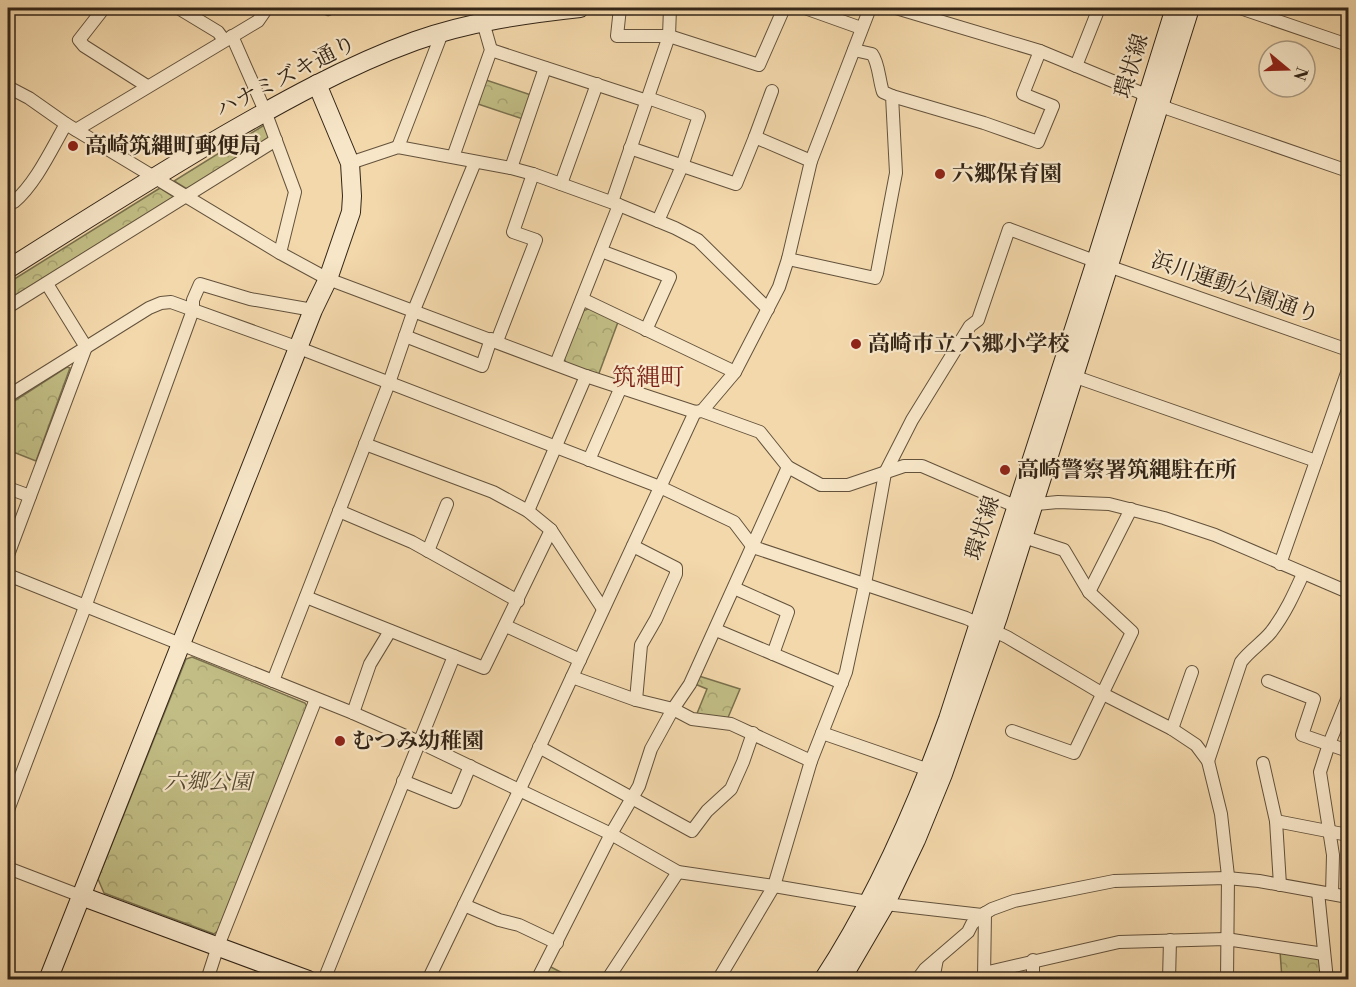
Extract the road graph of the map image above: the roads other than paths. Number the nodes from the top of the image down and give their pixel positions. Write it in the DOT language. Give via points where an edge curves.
graph roads {
  1 [pos="104,8"];
  2 [pos="267,8"];
  3 [pos="579,8"];
  4 [pos="620,8"];
  5 [pos="670,8"];
  6 [pos="784,8"];
  7 [pos="805,8"];
  8 [pos="870,8"];
  9 [pos="896,8"];
  10 [pos="1099,8"];
  11 [pos="1175,8"];
  12 [pos="1190,8"];
  13 [pos="1240,8"];
  14 [pos="180,9"];
  15 [pos="481,15"];
  16 [pos="861,28"];
  17 [pos="442,33"];
  18 [pos="669,36"];
  19 [pos="228,38"];
  20 [pos="1348,45"];
  21 [pos="491,50"];
  22 [pos="854,50"];
  23 [pos="1040,51"];
  24 [pos="1076,66"];
  25 [pos="545,68"];
  26 [pos="317,84"];
  27 [pos="597,84"];
  28 [pos="147,86"];
  29 [pos="8,87"];
  30 [pos="772,91"];
  31 [pos="891,96"];
  32 [pos="647,100"];
  33 [pos="1154,100"];
  34 [pos="266,111"];
  35 [pos="71,127"];
  36 [pos="755,137"];
  37 [pos="276,140"];
  38 [pos="398,147"];
  39 [pos="630,148"];
  40 [pos="453,158"];
  41 [pos="811,161"];
  42 [pos="475,162"];
  43 [pos="350,164"];
  44 [pos="682,166"];
  45 [pos="511,168"];
  46 [pos="1348,171"];
  47 [pos="533,174"];
  48 [pos="153,177"];
  49 [pos="561,184"];
  50 [pos="187,196"];
  51 [pos="8,201"];
  52 [pos="616,203"];
  53 [pos="658,221"];
  54 [pos="601,251"];
  55 [pos="280,253"];
  56 [pos="788,259"];
  57 [pos="1102,263"];
  58 [pos="8,269"];
  59 [pos="328,279"];
  60 [pos="47,284"];
  61 [pos="582,299"];
  62 [pos="8,307"];
  63 [pos="768,309"];
  64 [pos="193,310"];
  65 [pos="313,310"];
  66 [pos="414,310"];
  67 [pos="646,330"];
  68 [pos="405,336"];
  69 [pos="494,340"];
  70 [pos="86,347"];
  71 [pos="299,348"];
  72 [pos="1348,350"];
  73 [pos="556,364"];
  74 [pos="1348,370"];
  75 [pos="735,372"];
  76 [pos="586,376"];
  77 [pos="1073,376"];
  78 [pos="389,383"];
  79 [pos="621,387"];
  80 [pos="8,396"];
  81 [pos="698,412"];
  82 [pos="365,444"];
  83 [pos="556,447"];
  84 [pos="589,460"];
  85 [pos="1316,461"];
  86 [pos="788,467"];
  87 [pos="885,473"];
  88 [pos="660,487"];
  89 [pos="8,488"];
  90 [pos="30,496"];
  91 [pos="447,504"];
  92 [pos="1024,505"];
  93 [pos="1131,510"];
  94 [pos="339,511"];
  95 [pos="528,512"];
  96 [pos="551,530"];
  97 [pos="1030,539"];
  98 [pos="633,546"];
  99 [pos="753,547"];
  100 [pos="428,550"];
  101 [pos="8,555"];
  102 [pos="1280,564"];
  103 [pos="1303,574"];
  104 [pos="8,575"];
  105 [pos="865,584"];
  106 [pos="734,588"];
  107 [pos="1089,592"];
  108 [pos="1348,592"];
  109 [pos="306,597"];
  110 [pos="518,601"];
  111 [pos="85,607"];
  112 [pos="603,609"];
  113 [pos="506,626"];
  114 [pos="986,627"];
  115 [pos="716,630"];
  116 [pos="390,631"];
  117 [pos="180,646"];
  118 [pos="773,654"];
  119 [pos="454,656"];
  120 [pos="580,660"];
  121 [pos="1192,672"];
  122 [pos="572,677"];
  123 [pos="273,681"];
  124 [pos="1268,681"];
  125 [pos="842,683"];
  126 [pos="1103,694"];
  127 [pos="1348,697"];
  128 [pos="316,699"];
  129 [pos="636,700"];
  130 [pos="673,709"];
  131 [pos="353,713"];
  132 [pos="1172,729"];
  133 [pos="1012,731"];
  134 [pos="753,733"];
  135 [pos="822,733"];
  136 [pos="419,742"];
  137 [pos="1329,744"];
  138 [pos="539,747"];
  139 [pos="1348,751"];
  140 [pos="811,760"];
  141 [pos="1208,761"];
  142 [pos="1263,763"];
  143 [pos="470,766"];
  144 [pos="930,770"];
  145 [pos="403,781"];
  146 [pos="520,789"];
  147 [pos="632,798"];
  148 [pos="8,810"];
  149 [pos="1276,821"];
  150 [pos="1330,832"];
  151 [pos="611,834"];
  152 [pos="1348,835"];
  153 [pos="8,868"];
  154 [pos="678,872"];
  155 [pos="1227,878"];
  156 [pos="1280,885"];
  157 [pos="774,886"];
  158 [pos="1318,892"];
  159 [pos="1332,894"];
  160 [pos="81,896"];
  161 [pos="1348,897"];
  162 [pos="877,903"];
  163 [pos="464,905"];
  164 [pos="984,914"];
  165 [pos="1226,939"];
  166 [pos="1170,940"];
  167 [pos="557,943"];
  168 [pos="218,946"];
  169 [pos="1324,954"];
  170 [pos="937,958"];
  171 [pos="1033,960"];
  172 [pos="984,976"];
  173 [pos="848,977"];
  174 [pos="933,978"];
  175 [pos="48,980"];
  176 [pos="207,980"];
  177 [pos="308,980"];
  178 [pos="324,980"];
  179 [pos="428,980"];
  180 [pos="537,980"];
  181 [pos="607,980"];
  182 [pos="718,980"];
  183 [pos="822,980"];
  184 [pos="917,980"];
  185 [pos="1033,980"];
  186 [pos="1169,980"];
  187 [pos="1227,980"];
  188 [pos="1327,980"];
  1 -- 28 [label="street" via="79,40"];
  2 -- 19 [label="street" via="258,21"];
  3 -- 15 [label="street, ハナミズキ通り"];
  4 -- 18 [label="street" via="617,36"];
  5 -- 18 [label="street"];
  6 -- 18 [label="street" via="759,65"];
  7 -- 16 [label="street"];
  8 -- 16 [label="street"];
  9 -- 23 [label="street"];
  10 -- 24 [label="street"];
  11 -- 33 [label="street, 環状線"];
  12 -- 33 [label="street, 環状線"];
  13 -- 20 [label="street"];
  14 -- 19 [label="street"];
  15 -- 17 [label="street, ハナミズキ通り"];
  15 -- 21 [label="street"];
  16 -- 22 [label="street"];
  17 -- 26 [label="street, ハナミズキ通り" via="416,40"];
  17 -- 38 [label="street"];
  18 -- 32 [label="street"];
  19 -- 28 [label="street"];
  19 -- 34 [label="street"];
  21 -- 25 [label="street"];
  21 -- 40 [label="street"];
  22 -- 31 [label="street" via="872,54 883,93"];
  22 -- 41 [label="street"];
  23 -- 24 [label="street"];
  23 -- 31 [label="street" via="1023,94 1053,106 1038,142"];
  24 -- 33 [label="street"];
  25 -- 27 [label="street"];
  25 -- 45 [label="street"];
  26 -- 34 [label="street, ハナミズキ通り"];
  26 -- 43 [label="street"];
  27 -- 32 [label="street"];
  27 -- 49 [label="street"];
  28 -- 35 [label="street"];
  29 -- 35 [label="street"];
  30 -- 36 [label="street"];
  31 -- 56 [label="street" via="896,173 875,278"];
  32 -- 39 [label="street"];
  32 -- 44 [label="street" via="699,116"];
  33 -- 46 [label="street" via="1180,113"];
  33 -- 57 [label="street, 環状線"];
  34 -- 37 [label="street"];
  34 -- 48 [label="street, ハナミズキ通り"];
  35 -- 48 [label="street"];
  35 -- 51 [label="street" via="18,199"];
  36 -- 41 [label="street"];
  36 -- 44 [label="street" via="736,184"];
  37 -- 50 [label="street"];
  37 -- 55 [label="street" via="296,192"];
  38 -- 40 [label="street"];
  38 -- 43 [label="street"];
  39 -- 44 [label="street"];
  39 -- 52 [label="street"];
  40 -- 42 [label="street"];
  41 -- 56 [label="street"];
  42 -- 45 [label="street"];
  42 -- 66 [label="street"];
  43 -- 59 [label="street" via="351,212"];
  44 -- 53 [label="street"];
  45 -- 47 [label="street"];
  47 -- 49 [label="street"];
  47 -- 69 [label="street" via="513,232 536,240"];
  48 -- 50 [label="street"];
  48 -- 58 [label="street, ハナミズキ通り"];
  49 -- 52 [label="street"];
  50 -- 55 [label="street"];
  50 -- 60 [label="street"];
  52 -- 53 [label="street"];
  52 -- 54 [label="street"];
  53 -- 63 [label="street" via="698,240"];
  54 -- 61 [label="street"];
  54 -- 67 [label="street" via="670,277"];
  55 -- 59 [label="street"];
  56 -- 63 [label="street"];
  57 -- 72 [label="street, 浜川運動公園通り"];
  57 -- 77 [label="street, 環状線"];
  57 -- 87 [label="street, 浜川運動公園通り" via="1009,229 978,320 970,326 912,420"];
  57 -- 92 [label="street, 環状線"];
  59 -- 65 [label="street"];
  59 -- 66 [label="street"];
  60 -- 62 [label="street"];
  60 -- 70 [label="street"];
  61 -- 67 [label="street"];
  61 -- 73 [label="street"];
  63 -- 75 [label="street"];
  64 -- 65 [label="street" via="200,284 250,299"];
  64 -- 70 [label="street" via="171,302 161,303"];
  64 -- 71 [label="street"];
  64 -- 111 [label="street"];
  65 -- 71 [label="street"];
  66 -- 68 [label="street"];
  66 -- 69 [label="street"];
  67 -- 75 [label="street"];
  68 -- 69 [label="street" via="482,366"];
  68 -- 78 [label="street"];
  69 -- 73 [label="street"];
  70 -- 80 [label="street"];
  70 -- 90 [label="street"];
  71 -- 78 [label="street"];
  71 -- 117 [label="street"];
  73 -- 76 [label="street"];
  74 -- 85 [label="street"];
  75 -- 81 [label="street"];
  76 -- 79 [label="street"];
  76 -- 83 [label="street"];
  77 -- 85 [label="street"];
  77 -- 92 [label="street, 環状線"];
  78 -- 82 [label="street"];
  78 -- 83 [label="street"];
  79 -- 81 [label="street"];
  79 -- 84 [label="street"];
  81 -- 86 [label="street" via="760,432"];
  81 -- 88 [label="street"];
  82 -- 94 [label="street"];
  82 -- 95 [label="street" via="493,492"];
  83 -- 84 [label="street"];
  83 -- 95 [label="street"];
  84 -- 88 [label="street"];
  85 -- 102 [label="street"];
  86 -- 87 [label="street" via="821,485 848,485"];
  86 -- 99 [label="street"];
  87 -- 92 [label="street" via="904,465 922,466"];
  87 -- 105 [label="street"];
  88 -- 98 [label="street"];
  88 -- 99 [label="street" via="734,522"];
  89 -- 90 [label="street"];
  90 -- 101 [label="street"];
  91 -- 100 [label="street"];
  92 -- 93 [label="street" via="1085,502"];
  92 -- 114 [label="street, 環状線"];
  93 -- 102 [label="street" via="1215,535"];
  93 -- 107 [label="street"];
  94 -- 100 [label="street"];
  94 -- 109 [label="street"];
  95 -- 96 [label="street"];
  96 -- 110 [label="street"];
  96 -- 112 [label="street"];
  97 -- 107 [label="street" via="1064,549"];
  98 -- 112 [label="street"];
  98 -- 129 [label="street" via="676,568 641,645"];
  99 -- 105 [label="street"];
  99 -- 106 [label="street"];
  100 -- 110 [label="street"];
  102 -- 103 [label="street"];
  103 -- 108 [label="street"];
  103 -- 141 [label="street" via="1286,611 1241,662"];
  104 -- 111 [label="street"];
  105 -- 114 [label="street"];
  105 -- 125 [label="street"];
  106 -- 115 [label="street"];
  106 -- 118 [label="street" via="788,612"];
  107 -- 126 [label="street" via="1132,632"];
  109 -- 116 [label="street"];
  109 -- 123 [label="street"];
  110 -- 113 [label="street"];
  111 -- 117 [label="street"];
  111 -- 148 [label="street"];
  112 -- 120 [label="street"];
  113 -- 119 [label="street" via="484,668"];
  113 -- 120 [label="street"];
  114 -- 126 [label="street"];
  114 -- 144 [label="street, 環状線"];
  114 -- 162 [label="street, 環状線" via="942,774 916,840"];
  115 -- 118 [label="street"];
  115 -- 130 [label="street"];
  116 -- 119 [label="street"];
  116 -- 131 [label="street" via="370,664"];
  117 -- 123 [label="street"];
  117 -- 160 [label="street"];
  118 -- 125 [label="street"];
  119 -- 136 [label="street"];
  120 -- 122 [label="street"];
  121 -- 132 [label="street"];
  122 -- 129 [label="street"];
  122 -- 138 [label="street"];
  123 -- 128 [label="street"];
  124 -- 137 [label="street" via="1314,699 1302,735"];
  125 -- 135 [label="street"];
  126 -- 132 [label="street"];
  126 -- 133 [label="street" via="1074,753"];
  127 -- 137 [label="street"];
  128 -- 131 [label="street"];
  128 -- 168 [label="street"];
  129 -- 130 [label="street"];
  130 -- 134 [label="street" via="692,718 731,724"];
  130 -- 147 [label="street" via="651,749"];
  131 -- 136 [label="street"];
  132 -- 141 [label="street" via="1196,745"];
  134 -- 140 [label="street"];
  134 -- 147 [label="street" via="731,789 692,831"];
  135 -- 140 [label="street"];
  135 -- 144 [label="street"];
  136 -- 143 [label="street"];
  136 -- 145 [label="street"];
  137 -- 139 [label="street"];
  137 -- 150 [label="street" via="1320,772"];
  138 -- 146 [label="street"];
  138 -- 147 [label="street"];
  140 -- 157 [label="street"];
  141 -- 155 [label="street" via="1221,814"];
  142 -- 149 [label="street"];
  143 -- 145 [label="street" via="455,802"];
  143 -- 146 [label="street"];
  144 -- 162 [label="street, 環状線"];
  145 -- 178 [label="street"];
  146 -- 151 [label="street"];
  146 -- 163 [label="street"];
  147 -- 151 [label="street"];
  149 -- 150 [label="street"];
  149 -- 156 [label="street"];
  150 -- 152 [label="street"];
  150 -- 159 [label="street"];
  151 -- 154 [label="street"];
  151 -- 167 [label="street"];
  153 -- 160 [label="street"];
  154 -- 157 [label="street"];
  154 -- 181 [label="street"];
  155 -- 156 [label="street"];
  155 -- 164 [label="street" via="1114,881 1014,901"];
  155 -- 165 [label="street"];
  156 -- 158 [label="street"];
  157 -- 162 [label="street"];
  157 -- 182 [label="street"];
  158 -- 159 [label="street"];
  158 -- 169 [label="street"];
  159 -- 161 [label="street"];
  160 -- 168 [label="street"];
  160 -- 175 [label="street"];
  162 -- 164 [label="street"];
  162 -- 173 [label="street, 環状線"];
  162 -- 183 [label="street, 環状線"];
  163 -- 167 [label="street"];
  163 -- 179 [label="street"];
  164 -- 170 [label="street"];
  164 -- 172 [label="street"];
  165 -- 166 [label="street"];
  165 -- 169 [label="street"];
  165 -- 187 [label="street"];
  166 -- 171 [label="street" via="1119,942"];
  166 -- 186 [label="street"];
  167 -- 180 [label="street"];
  168 -- 176 [label="street"];
  168 -- 177 [label="street"];
  169 -- 188 [label="street"];
  170 -- 174 [label="street"];
  170 -- 184 [label="street"];
  171 -- 172 [label="street"];
  171 -- 185 [label="street"];
}
